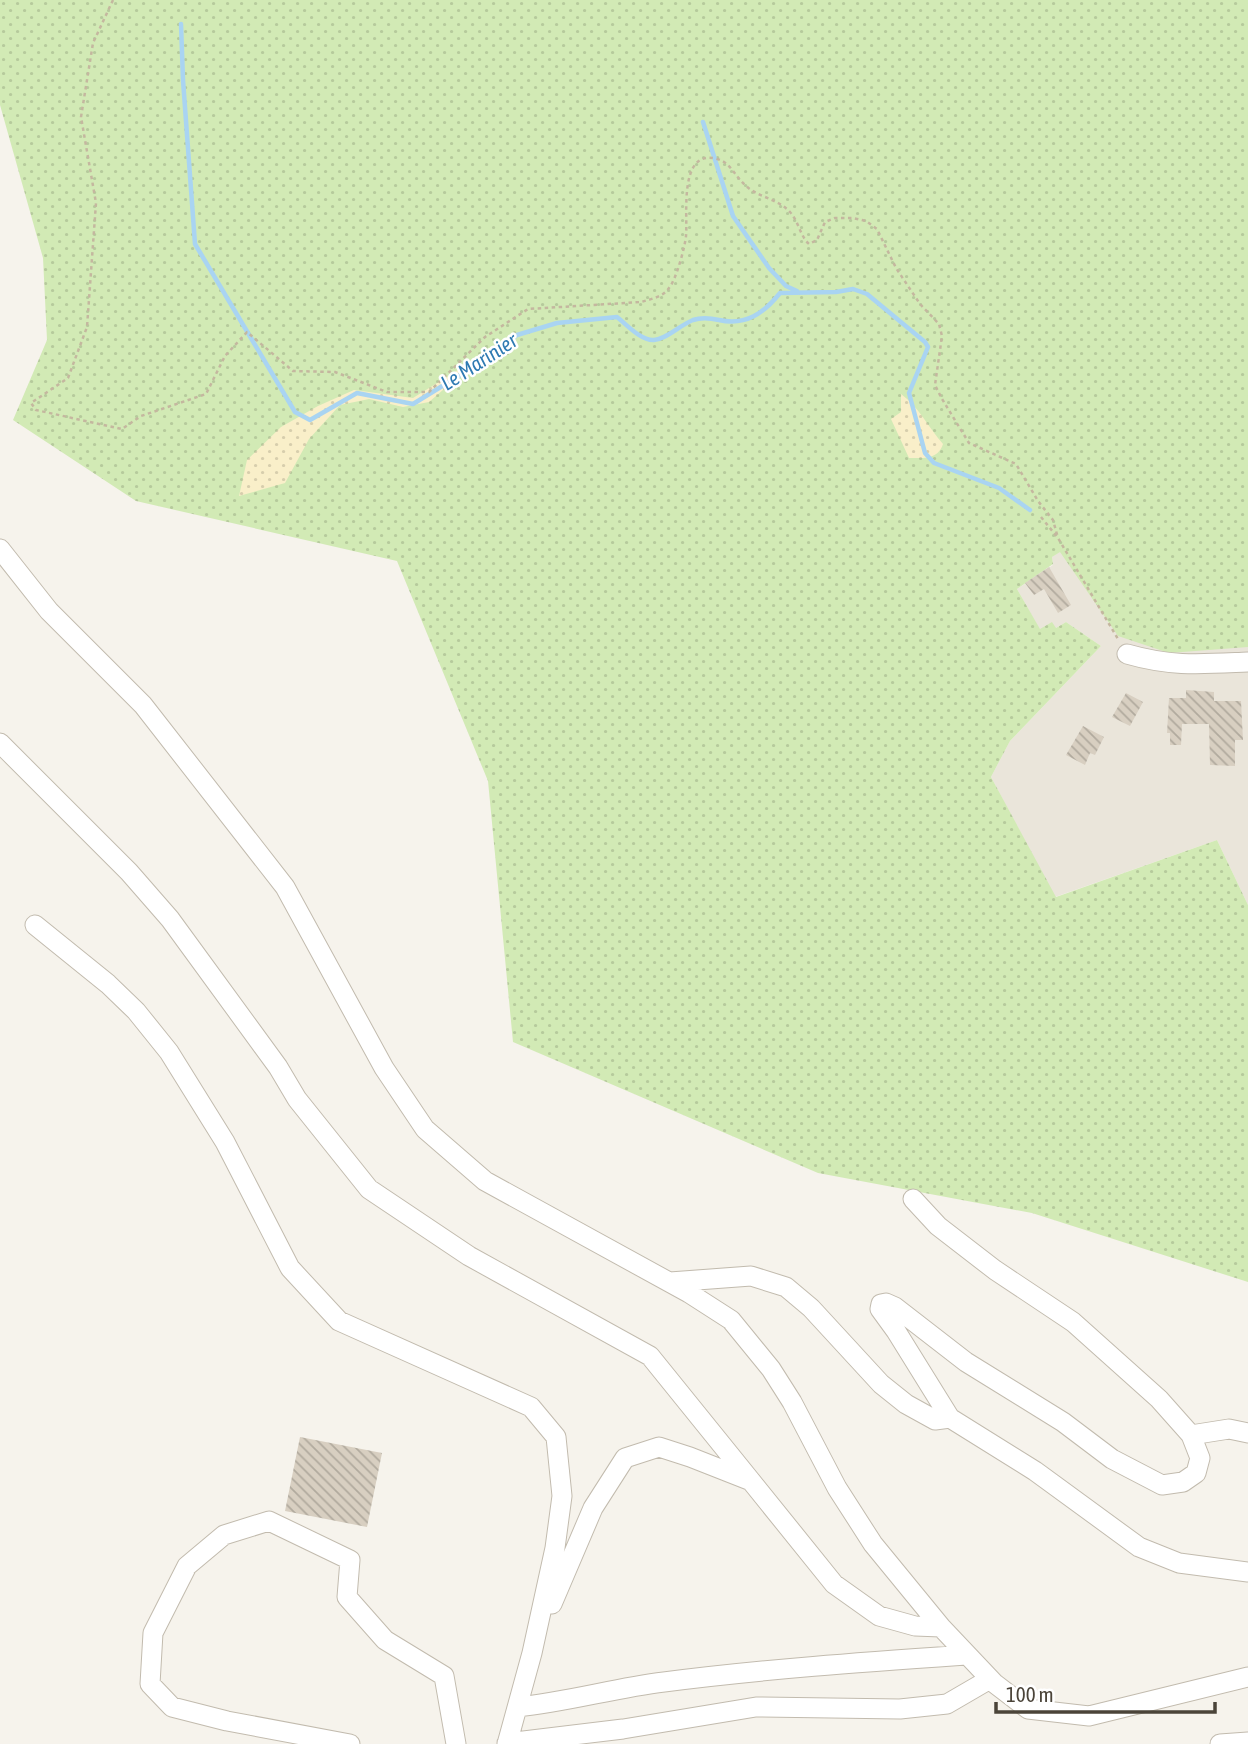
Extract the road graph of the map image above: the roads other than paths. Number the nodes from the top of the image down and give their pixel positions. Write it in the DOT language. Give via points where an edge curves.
graph roads {
  1 [pos="0,549"];
  2 [pos="1126,654"];
  3 [pos="1248,662"];
  4 [pos="0,743"];
  5 [pos="34,925"];
  6 [pos="913,1199"];
  7 [pos="670,1282"];
  8 [pos="950,1418"];
  9 [pos="1248,1433"];
  10 [pos="1191,1435"];
  11 [pos="751,1481"];
  12 [pos="1248,1572"];
  13 [pos="940,1627"];
  14 [pos="531,1653"];
  15 [pos="966,1655"];
  16 [pos="1248,1676"];
  17 [pos="990,1679"];
  18 [pos="518,1707"];
  19 [pos="1248,1742"];
  20 [pos="351,1744"];
  21 [pos="456,1744"];
  22 [pos="507,1744"];
  23 [pos="1220,1744"];
  1 -- 7 [label="street" via="49,611 143,705 285,887 384,1068 425,1129 485,1181"];
  2 -- 3 [label="street" via="1186,665"];
  4 -- 11 [label="street" via="170,919 297,1099 369,1189 469,1256 650,1356"];
  5 -- 14 [label="street" via="117,993 169,1052 225,1142 290,1268 339,1321 531,1407 555,1437 562,1496"];
  6 -- 10 [label="street" via="938,1226 995,1270 1073,1322 1159,1399"];
  7 -- 8 [label="street" via="751,1276 786,1287 906,1405 935,1420"];
  7 -- 13 [label="street" via="731,1320 771,1369 873,1544"];
  8 -- 10 [label="street" via="881,1304 895,1307 967,1362 1112,1458 1162,1485 1183,1482 1196,1473 1200,1458"];
  8 -- 12 [label="street" via="1035,1471 1139,1547 1179,1563"];
  9 -- 10 [label="street" via="1229,1429"];
  11 -- 13 [label="street" via="834,1584 879,1616"];
  11 -- 14 [label="street" via="659,1447 625,1458 593,1508"];
  13 -- 15 [label="street"];
  14 -- 18 [label="street"];
  15 -- 17 [label="street"];
  15 -- 18 [label="street" via="662,1682"];
  16 -- 17 [label="street" via="1089,1716 1028,1709"];
  17 -- 22 [label="street" via="947,1704 900,1709 756,1707"];
  18 -- 22 [label="street"];
  19 -- 23 [label="street"];
  20 -- 21 [label="street" via="172,1707 150,1684 153,1633 158,1622 187,1566 224,1535 269,1521 350,1560 347,1597 385,1640 444,1676"];
}
